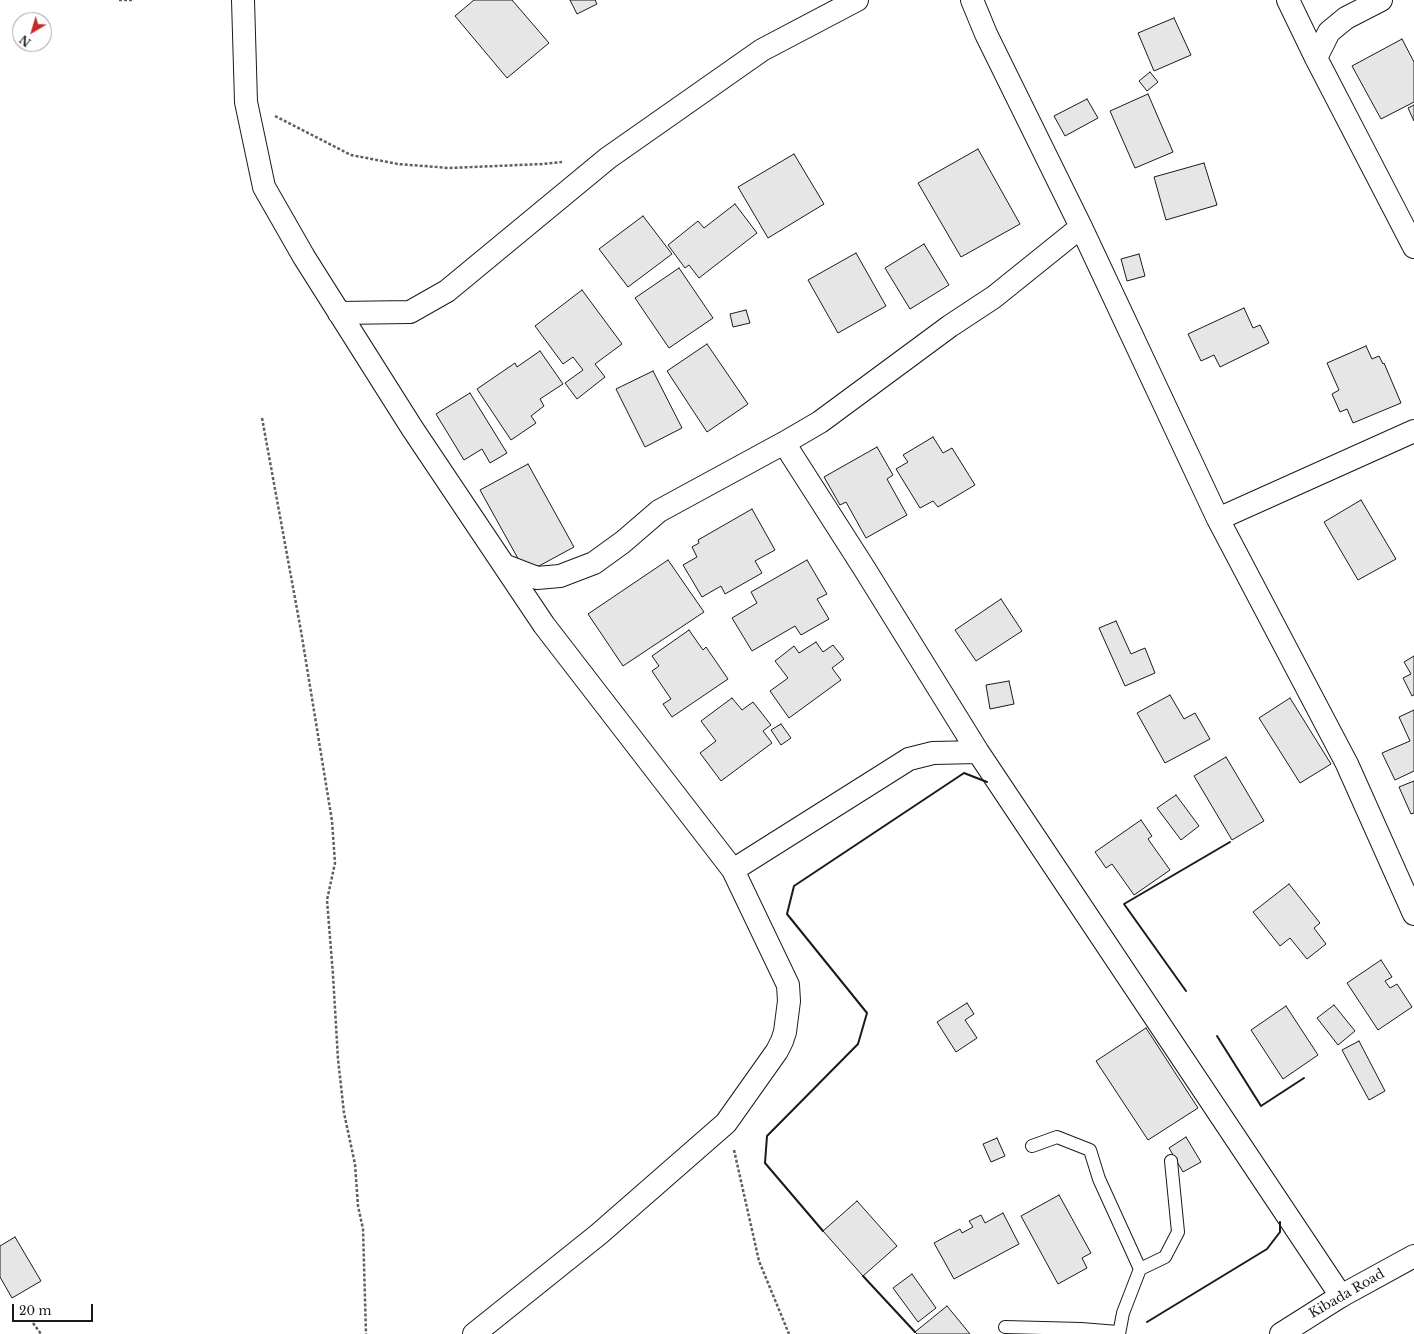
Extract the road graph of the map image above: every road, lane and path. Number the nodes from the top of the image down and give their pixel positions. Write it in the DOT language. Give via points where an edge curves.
graph roads {
  1 [pos="118,0"];
  2 [pos="131,0"];
  3 [pos="243,0"];
  4 [pos="857,0"];
  5 [pos="972,0"];
  6 [pos="1288,0"];
  7 [pos="1381,0"];
  8 [pos="1316,58"];
  9 [pos="246,102"];
  10 [pos="565,162"];
  11 [pos="1081,228"];
  12 [pos="1414,247"];
  13 [pos="339,313"];
  14 [pos="262,418"];
  15 [pos="1414,431"];
  16 [pos="784,443"];
  17 [pos="1218,519"];
  18 [pos="506,566"];
  19 [pos="978,752"];
  20 [pos="733,870"];
  21 [pos="1414,914"];
  22 [pos="726,1123"];
  23 [pos="1032,1146"];
  24 [pos="1172,1161"];
  25 [pos="1414,1256"];
  26 [pos="1140,1269"];
  27 [pos="1341,1296"];
  28 [pos="32,1322"];
  29 [pos="1005,1327"];
  30 [pos="1118,1333"];
  31 [pos="41,1334"];
  32 [pos="366,1334"];
  33 [pos="474,1334"];
  34 [pos="789,1334"];
  35 [pos="1281,1334"];
  1 -- 2 [label="path"];
  3 -- 9 [label="street"];
  4 -- 13 [label="street" via="762,50 608,158 447,291 410,312"];
  5 -- 11 [label="street" via="986,34"];
  6 -- 8 [label="street"];
  7 -- 8 [label="street" via="1346,18 1329,32"];
  8 -- 12 [label="street"];
  9 -- 10 [label="path" via="351,155 398,164 449,168"];
  9 -- 13 [label="street" via="264,188"];
  11 -- 16 [label="street" via="994,297 950,326 820,422"];
  11 -- 17 [label="street"];
  13 -- 18 [label="street" via="412,428"];
  14 -- 32 [label="path" via="332,821 335,863 327,900 344,1113 355,1164 358,1206 363,1229"];
  15 -- 17 [label="street"];
  16 -- 18 [label="street" via="659,511 594,563 560,576 537,578"];
  16 -- 19 [label="street"];
  17 -- 21 [label="street" via="1347,764"];
  18 -- 20 [label="street" via="544,624"];
  19 -- 20 [label="street" via="933,753 909,759"];
  19 -- 27 [label="street"];
  20 -- 22 [label="street" via="788,985 789,1001 785,1032 777,1051"];
  22 -- 33 [label="street" via="599,1234"];
  22 -- 34 [label="path" via="758,1261"];
  23 -- 26 [label="lane" via="1058,1137 1090,1150 1099,1179"];
  24 -- 26 [label="lane" via="1178,1232 1165,1258"];
  25 -- 27 [label="street, Kibada Road"];
  26 -- 30 [label="lane"];
  27 -- 35 [label="street, Kibada Road"];
  28 -- 31 [label="path"];
  29 -- 30 [label="lane" via="1081,1328"];
}
